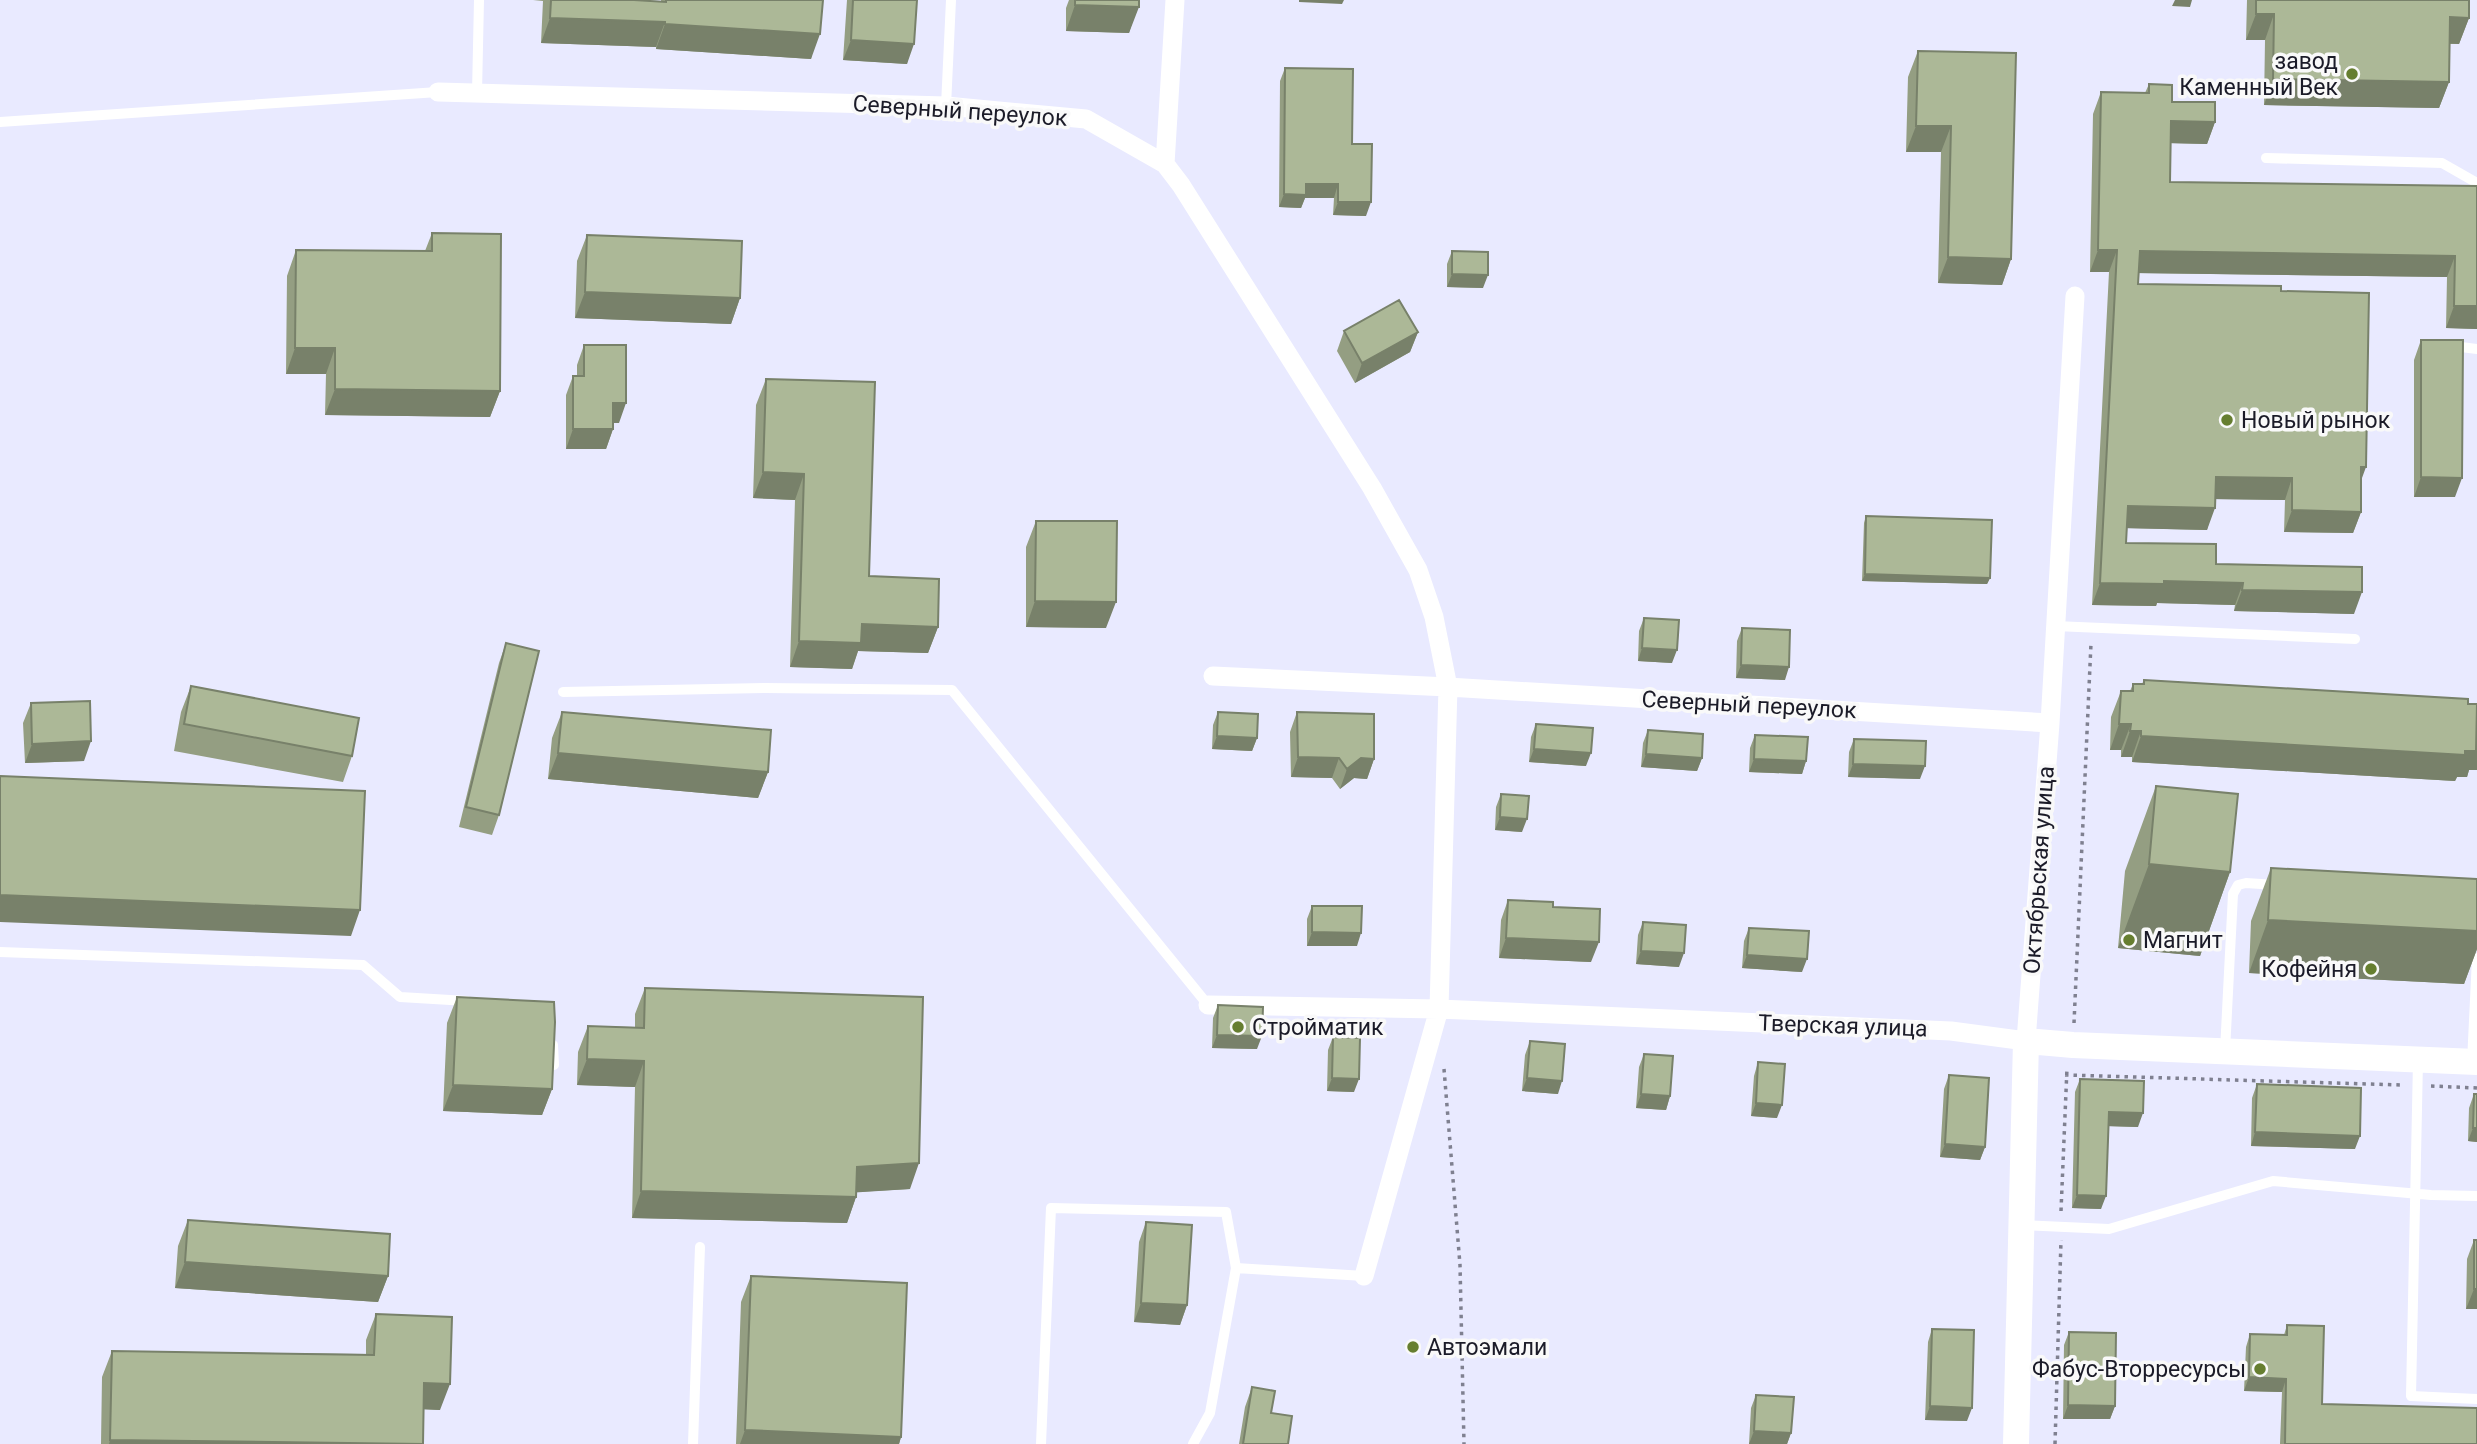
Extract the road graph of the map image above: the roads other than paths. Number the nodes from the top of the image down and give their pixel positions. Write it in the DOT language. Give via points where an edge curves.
graph roads {
  1 [pos="479,0"];
  2 [pos="951,0"];
  3 [pos="1175,0"];
  4 [pos="438,92"];
  5 [pos="477,93"];
  6 [pos="946,106"];
  7 [pos="0,122"];
  8 [pos="2266,158"];
  9 [pos="1165,164"];
  10 [pos="2477,183"];
  11 [pos="2074,296"];
  12 [pos="2461,347"];
  13 [pos="2477,349"];
  14 [pos="2055,626"];
  15 [pos="2355,639"];
  16 [pos="1213,676"];
  17 [pos="1448,687"];
  18 [pos="563,692"];
  19 [pos="2050,723"];
  20 [pos="2288,885"];
  21 [pos="0,952"];
  22 [pos="2477,958"];
  23 [pos="482,1002"];
  24 [pos="1208,1004"];
  25 [pos="1439,1009"];
  26 [pos="552,1029"];
  27 [pos="2026,1041"];
  28 [pos="2225,1052"];
  29 [pos="2474,1062"];
  30 [pos="554,1065"];
  31 [pos="2418,1073"];
  32 [pos="2417,1193"];
  33 [pos="2477,1196"];
  34 [pos="2022,1224"];
  35 [pos="700,1247"];
  36 [pos="1236,1268"];
  37 [pos="1364,1276"];
  38 [pos="2477,1399"];
  39 [pos="692,1444"];
  40 [pos="1041,1444"];
  41 [pos="1192,1444"];
  42 [pos="2016,1444"];
  1 -- 5 [label="lane"];
  2 -- 6 [label="lane"];
  3 -- 9 [label="street"];
  4 -- 5 [label="street, Северный переулок"];
  4 -- 7 [label="lane"];
  5 -- 6 [label="street, Северный переулок"];
  6 -- 9 [label="street, Северный переулок" via="1086,119"];
  8 -- 10 [label="lane" via="2442,163"];
  9 -- 17 [label="street, Северный переулок" via="1372,488 1418,570 1434,617"];
  11 -- 14 [label="street, Октябрьская улица"];
  12 -- 13 [label="lane"];
  14 -- 15 [label="lane"];
  14 -- 19 [label="street, Октябрьская улица"];
  16 -- 17 [label="street, Северный переулок"];
  17 -- 19 [label="street, Северный переулок"];
  17 -- 25 [label="street"];
  18 -- 24 [label="lane" via="953,690"];
  19 -- 27 [label="street, Октябрьская улица"];
  20 -- 28 [label="lane" via="2246,883 2233,894"];
  21 -- 23 [label="lane" via="363,965 400,997"];
  22 -- 29 [label="lane"];
  24 -- 25 [label="street, Тверская улица"];
  25 -- 27 [label="street, Тверская улица" via="1951,1031"];
  25 -- 37 [label="street"];
  26 -- 30 [label="lane"];
  27 -- 28 [label="main road, Тверская улица"];
  27 -- 34 [label="main road, Октябрьская улица"];
  28 -- 31 [label="main road, Тверская улица"];
  29 -- 31 [label="main road, Тверская улица"];
  31 -- 32 [label="lane"];
  32 -- 33 [label="lane"];
  32 -- 34 [label="lane" via="2273,1181 2109,1229"];
  32 -- 38 [label="lane" via="2411,1396"];
  34 -- 42 [label="main road, Октябрьская улица"];
  35 -- 39 [label="lane"];
  36 -- 37 [label="lane"];
  36 -- 40 [label="lane" via="1226,1212 1051,1208"];
  36 -- 41 [label="lane" via="1210,1413"];
}
